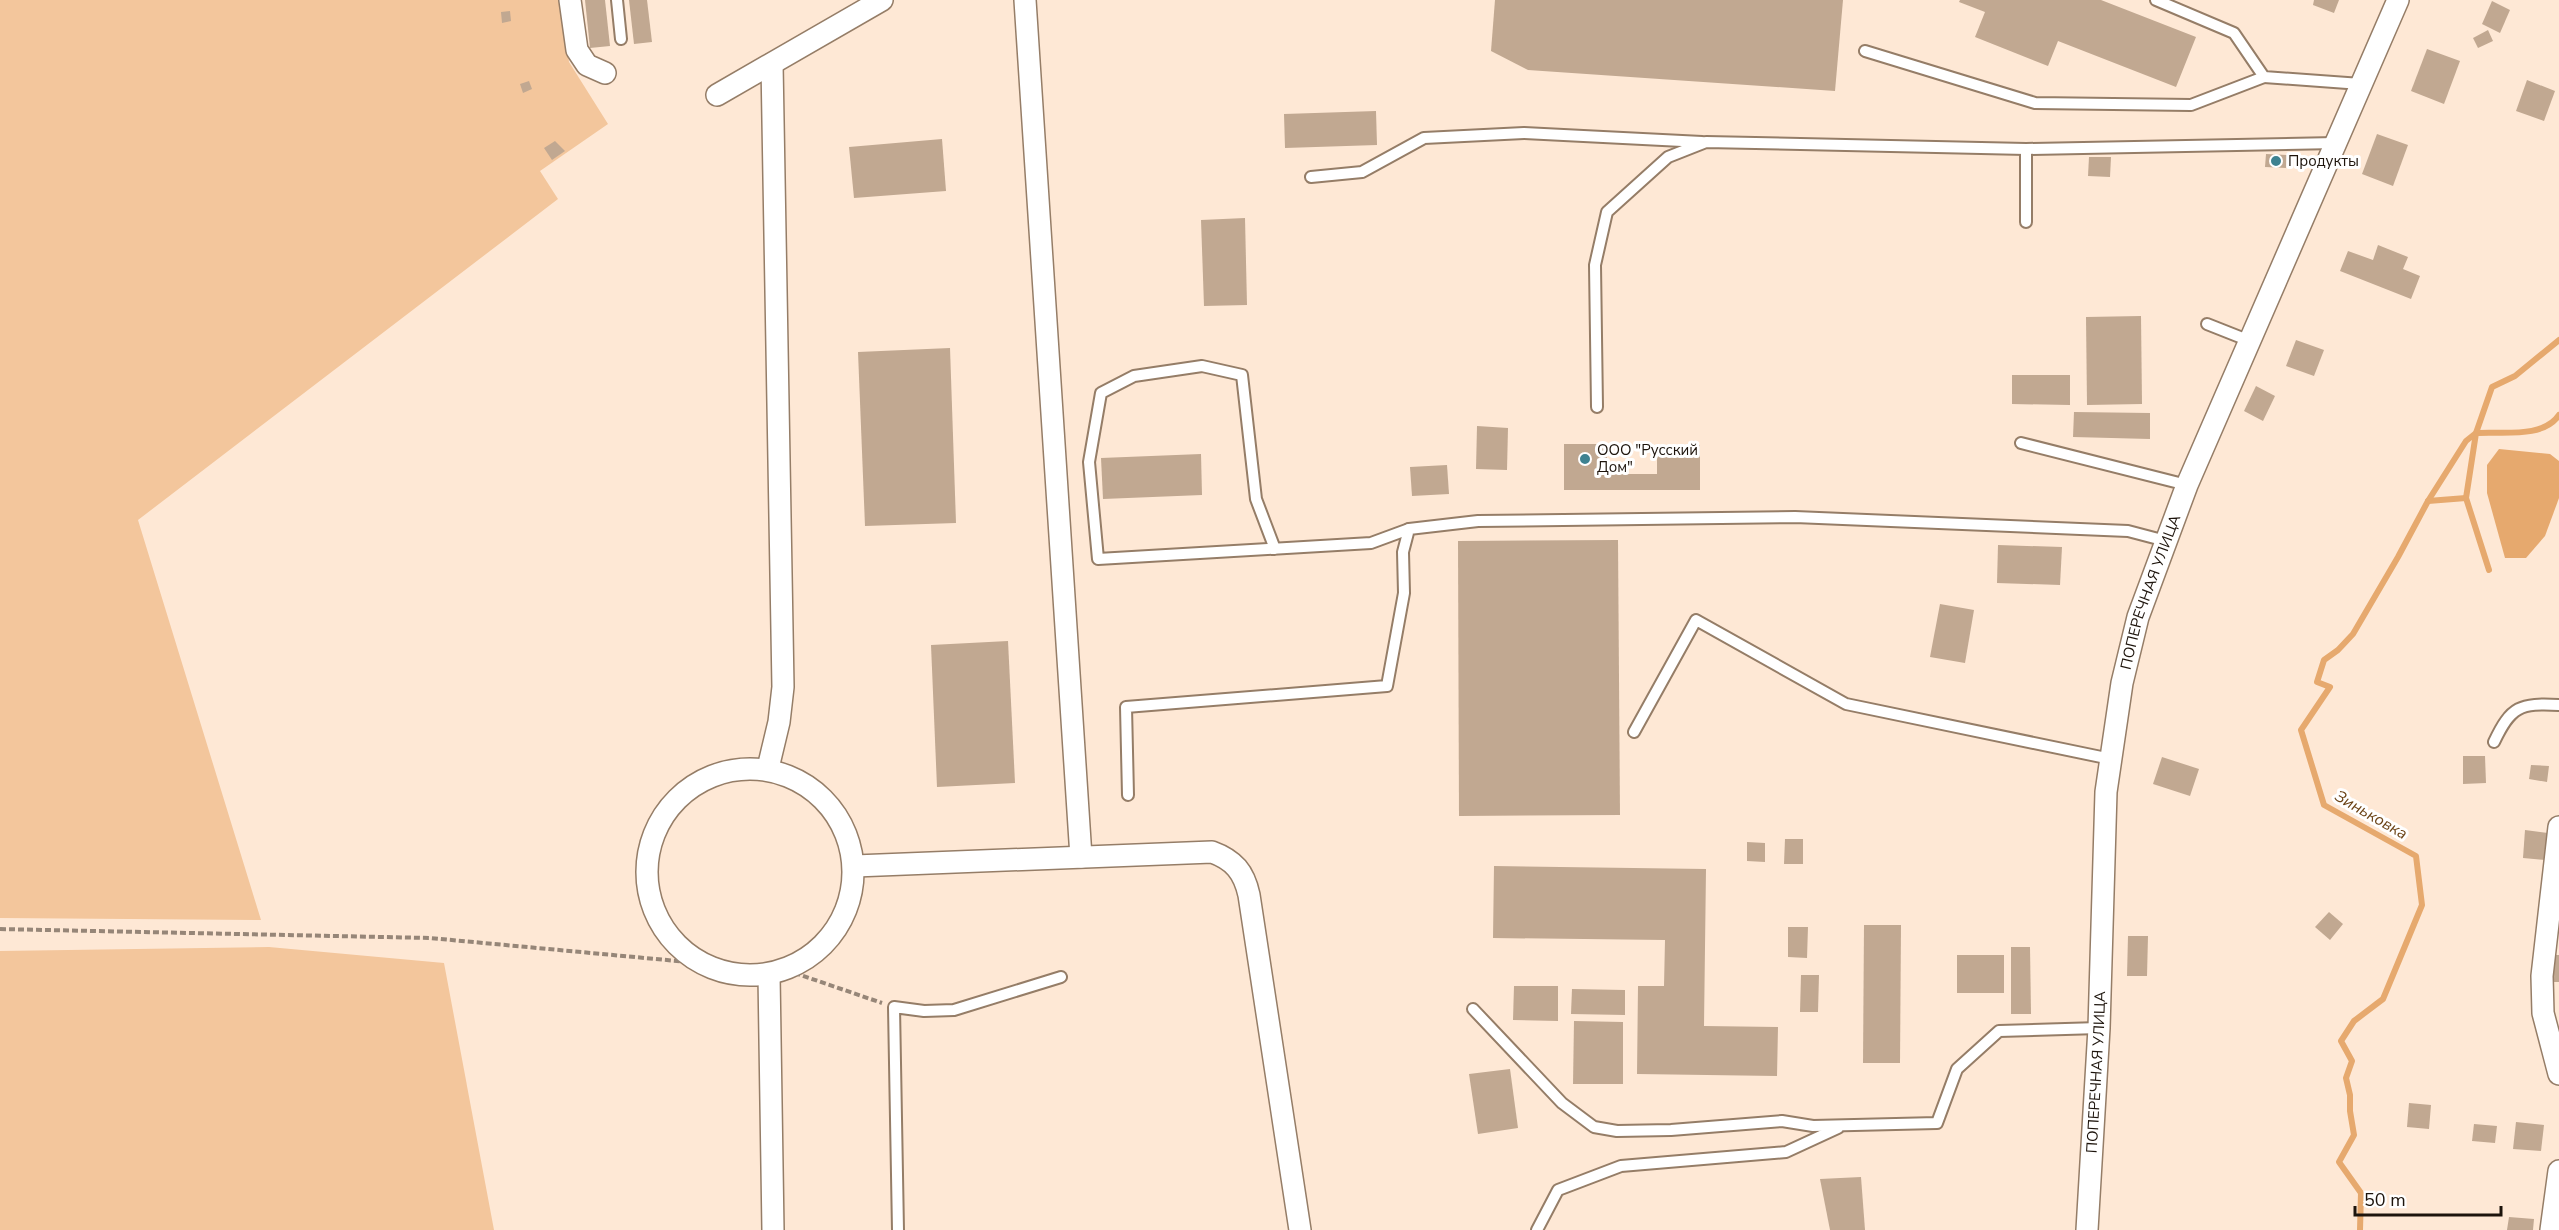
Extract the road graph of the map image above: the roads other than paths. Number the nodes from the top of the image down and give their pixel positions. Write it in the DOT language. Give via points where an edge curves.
graph roads {
  1 [pos="570,0"];
  2 [pos="617,0"];
  3 [pos="882,0"];
  4 [pos="1025,0"];
  5 [pos="2156,0"];
  6 [pos="2398,0"];
  7 [pos="621,39"];
  8 [pos="1865,51"];
  9 [pos="771,64"];
  10 [pos="605,73"];
  11 [pos="2264,77"];
  12 [pos="2361,84"];
  13 [pos="717,95"];
  14 [pos="1706,142"];
  15 [pos="2337,143"];
  16 [pos="2026,149"];
  17 [pos="1311,177"];
  18 [pos="2026,222"];
  19 [pos="2207,324"];
  20 [pos="2250,341"];
  21 [pos="1597,407"];
  22 [pos="2021,443"];
  23 [pos="2187,485"];
  24 [pos="1409,530"];
  25 [pos="2166,541"];
  26 [pos="1275,549"];
  27 [pos="2559,705"];
  28 [pos="1634,732"];
  29 [pos="2494,742"];
  30 [pos="2111,759"];
  31 [pos="768,768"];
  32 [pos="1128,795"];
  33 [pos="2559,827"];
  34 [pos="1081,857"];
  35 [pos="855,866"];
  36 [pos="777,972"];
  37 [pos="1061,977"];
  38 [pos="1473,1009"];
  39 [pos="2098,1028"];
  40 [pos="2559,1074"];
  41 [pos="1843,1125"];
  42 [pos="2559,1171"];
  43 [pos="773,1230"];
  44 [pos="898,1230"];
  45 [pos="1300,1230"];
  46 [pos="1537,1230"];
  47 [pos="2087,1230"];
  48 [pos="2551,1230"];
  1 -- 10 [label="street" via="577,50 587,65"];
  2 -- 7 [label="lane"];
  3 -- 9 [label="street"];
  4 -- 34 [label="street"];
  5 -- 11 [label="lane" via="2234,33"];
  6 -- 12 [label="street, ПОПЕРЕЧНАЯ УЛИЦА"];
  8 -- 11 [label="lane" via="2035,103 2191,105"];
  9 -- 13 [label="street"];
  9 -- 31 [label="street" via="783,687"];
  11 -- 12 [label="lane"];
  12 -- 15 [label="street, ПОПЕРЕЧНАЯ УЛИЦА"];
  14 -- 16 [label="lane"];
  14 -- 17 [label="lane" via="1524,133 1424,138 1362,172"];
  14 -- 21 [label="lane" via="1668,157 1607,212 1595,265"];
  15 -- 16 [label="lane"];
  15 -- 20 [label="street, ПОПЕРЕЧНАЯ УЛИЦА"];
  16 -- 18 [label="lane"];
  19 -- 20 [label="lane"];
  20 -- 23 [label="street, ПОПЕРЕЧНАЯ УЛИЦА"];
  22 -- 23 [label="lane"];
  23 -- 25 [label="street, ПОПЕРЕЧНАЯ УЛИЦА"];
  24 -- 25 [label="lane" via="1478,521 1794,518 2128,531"];
  24 -- 26 [label="lane" via="1371,543"];
  24 -- 32 [label="lane" via="1403,552 1404,593 1387,686 1126,707"];
  25 -- 30 [label="street, ПОПЕРЕЧНАЯ УЛИЦА" via="2138,617 2122,683"];
  26 -- 26 [label="lane" via="1256,499 1242,375 1202,366 1134,376 1101,393 1089,462 1098,559"];
  27 -- 29 [label="lane" via="2516,709 2505,719"];
  28 -- 30 [label="lane" via="1696,620 1846,704"];
  30 -- 39 [label="street, ПОПЕРЕЧНАЯ УЛИЦА" via="2106,792"];
  31 -- 35 [label="street" via="811,786 835,812 842,821"];
  31 -- 36 [label="street" via="726,769 688,787 660,818 646,857 649,899 668,936 699,963 733,975"];
  33 -- 40 [label="street" via="2542,976 2543,1012"];
  34 -- 35 [label="street"];
  34 -- 45 [label="street" via="1212,852 1226,857 1245,880"];
  35 -- 36 [label="street" via="848,910 823,947"];
  36 -- 43 [label="street"];
  37 -- 44 [label="lane" via="954,1010 894,1007"];
  38 -- 41 [label="lane" via="1562,1103 1594,1127 1617,1131 1671,1130 1782,1121"];
  39 -- 41 [label="lane" via="1999,1031 1957,1069 1937,1123"];
  39 -- 47 [label="street, ПОПЕРЕЧНАЯ УЛИЦА"];
  41 -- 46 [label="lane" via="1786,1152 1621,1166 1558,1190"];
  42 -- 48 [label="street"];
}
